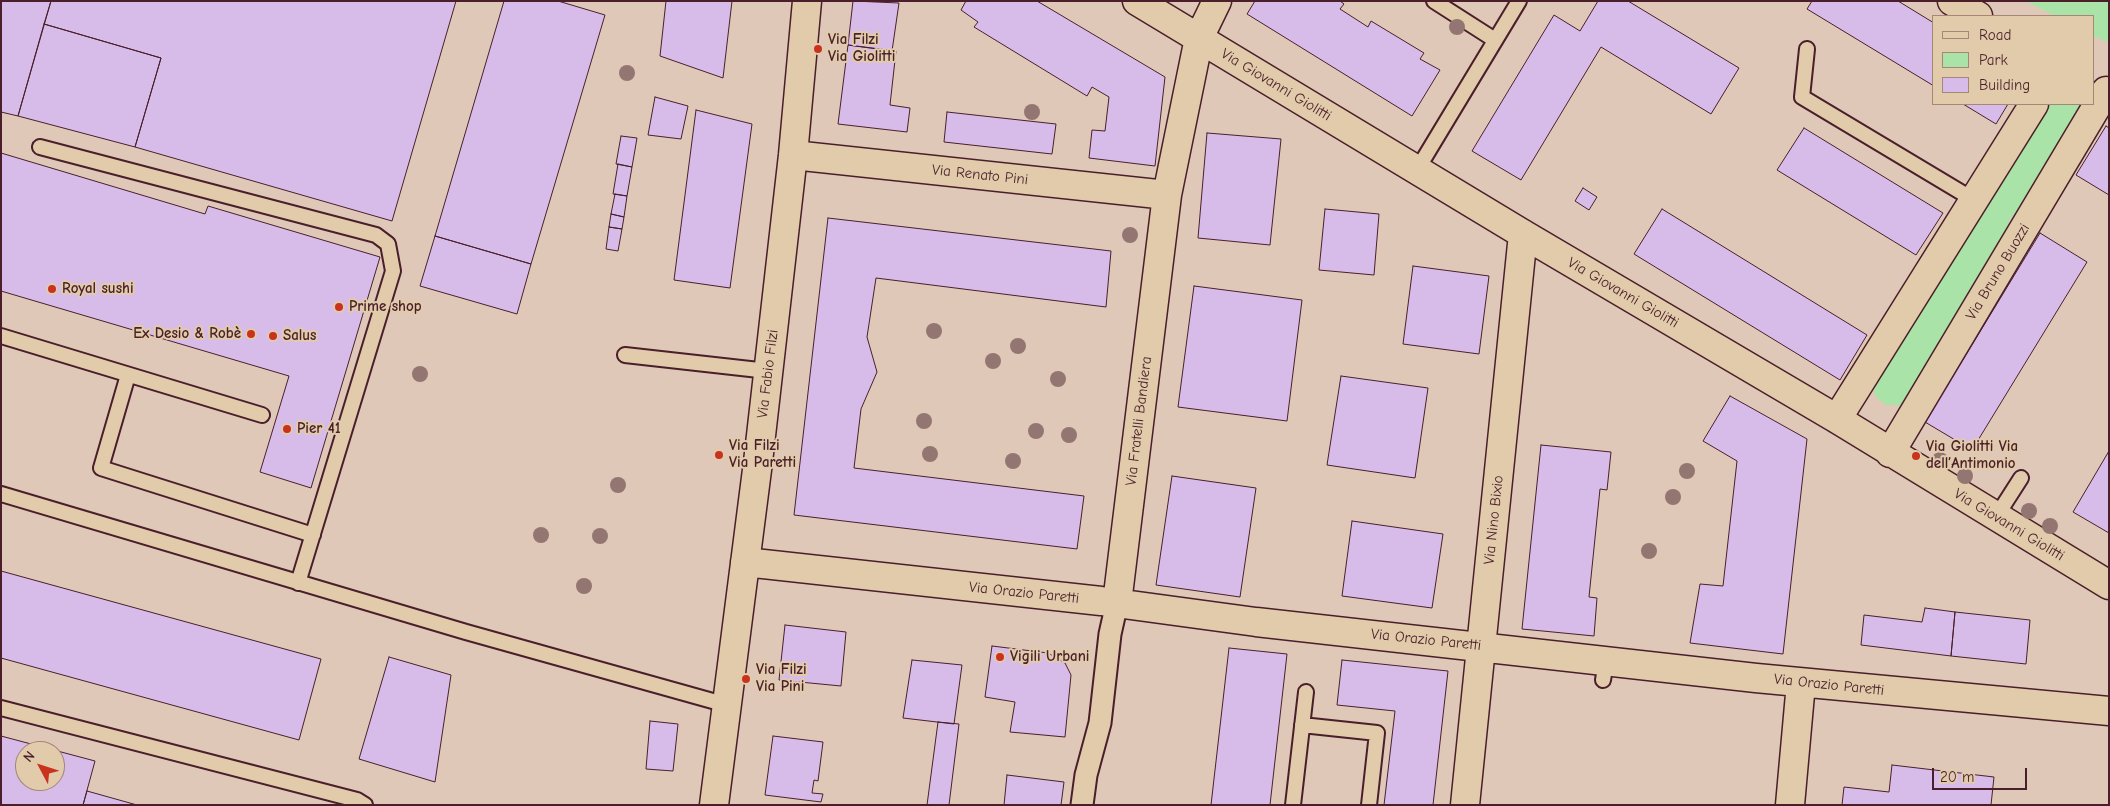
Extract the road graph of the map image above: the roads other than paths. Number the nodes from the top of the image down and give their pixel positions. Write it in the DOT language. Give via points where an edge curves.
graph roads {
  1 [pos="807,1"];
  2 [pos="1137,1"];
  3 [pos="1218,1"];
  4 [pos="1434,1"];
  5 [pos="1519,1"];
  6 [pos="1952,1"];
  7 [pos="1976,15"];
  8 [pos="1199,38"];
  9 [pos="1496,40"];
  10 [pos="1807,49"];
  11 [pos="2103,89"];
  12 [pos="2095,103"];
  13 [pos="2033,105"];
  14 [pos="2094,105"];
  15 [pos="40,147"];
  16 [pos="793,155"];
  17 [pos="1417,170"];
  18 [pos="1168,195"];
  19 [pos="1974,200"];
  20 [pos="1523,234"];
  21 [pos="1,336"];
  22 [pos="625,355"];
  23 [pos="768,371"];
  24 [pos="128,375"];
  25 [pos="262,415"];
  26 [pos="1837,419"];
  27 [pos="1890,453"];
  28 [pos="2021,478"];
  29 [pos="1,494"];
  30 [pos="1996,518"];
  31 [pos="312,535"];
  32 [pos="745,562"];
  33 [pos="298,583"];
  34 [pos="2109,586"];
  35 [pos="1117,603"];
  36 [pos="1482,646"];
  37 [pos="1801,683"];
  38 [pos="1306,692"];
  39 [pos="727,705"];
  40 [pos="1,708"];
  41 [pos="2109,711"];
  42 [pos="1302,725"];
  43 [pos="1296,804"];
  44 [pos="365,805"];
  45 [pos="714,805"];
  46 [pos="1082,805"];
  47 [pos="1369,805"];
  48 [pos="1465,805"];
  49 [pos="1790,805"];
  1 -- 16 [label="street, Via Fabio Filzi"];
  2 -- 8 [label="street, Via Giovanni Giolitti"];
  3 -- 8 [label="street, Via Fratelli Bandiera"];
  4 -- 9 [label="lane"];
  5 -- 9 [label="lane"];
  6 -- 7 [label="street"];
  8 -- 17 [label="street, Via Giovanni Giolitti"];
  8 -- 18 [label="street, Via Fratelli Bandiera"];
  9 -- 17 [label="lane"];
  10 -- 19 [label="lane" via="1802,97"];
  11 -- 12 [label="street, Via Bruno Buozzi"];
  13 -- 19 [label="street"];
  14 -- 27 [label="street, Via Bruno Buozzi"];
  15 -- 31 [label="lane" via="376,235 388,244 393,271"];
  16 -- 18 [label="street, Via Renato Pini"];
  16 -- 23 [label="street, Via Fabio Filzi"];
  17 -- 20 [label="street, Via Giovanni Giolitti"];
  18 -- 35 [label="street, Via Fratelli Bandiera"];
  19 -- 26 [label="street"];
  20 -- 26 [label="street, Via Giovanni Giolitti"];
  20 -- 36 [label="street, Via Nino Bixio"];
  21 -- 24 [label="lane"];
  22 -- 23 [label="lane"];
  23 -- 32 [label="street, Via Fabio Filzi"];
  24 -- 25 [label="lane"];
  24 -- 31 [label="lane" via="101,468"];
  26 -- 27 [label="street, Via Giovanni Giolitti"];
  27 -- 30 [label="street, Via Giovanni Giolitti"];
  28 -- 30 [label="lane"];
  29 -- 33 [label="lane"];
  30 -- 34 [label="street, Via Giovanni Giolitti"];
  31 -- 33 [label="lane"];
  32 -- 35 [label="street, Via Orazio Paretti"];
  32 -- 39 [label="street, Via Fabio Filzi"];
  33 -- 39 [label="lane"];
  35 -- 36 [label="street, Via Orazio Paretti" via="1256,622"];
  35 -- 46 [label="street, Via Fratelli Bandiera" via="1110,634 1100,723 1086,775"];
  36 -- 37 [label="street, Via Orazio Paretti" via="1605,671"];
  36 -- 48 [label="street, Via Nino Bixio"];
  37 -- 41 [label="street, Via Orazio Paretti"];
  37 -- 49 [label="street"];
  38 -- 42 [label="lane"];
  39 -- 45 [label="street, Via Fabio Filzi"];
  40 -- 44 [label="lane" via="357,800"];
  42 -- 43 [label="lane"];
  42 -- 47 [label="lane" via="1377,733"];
}
